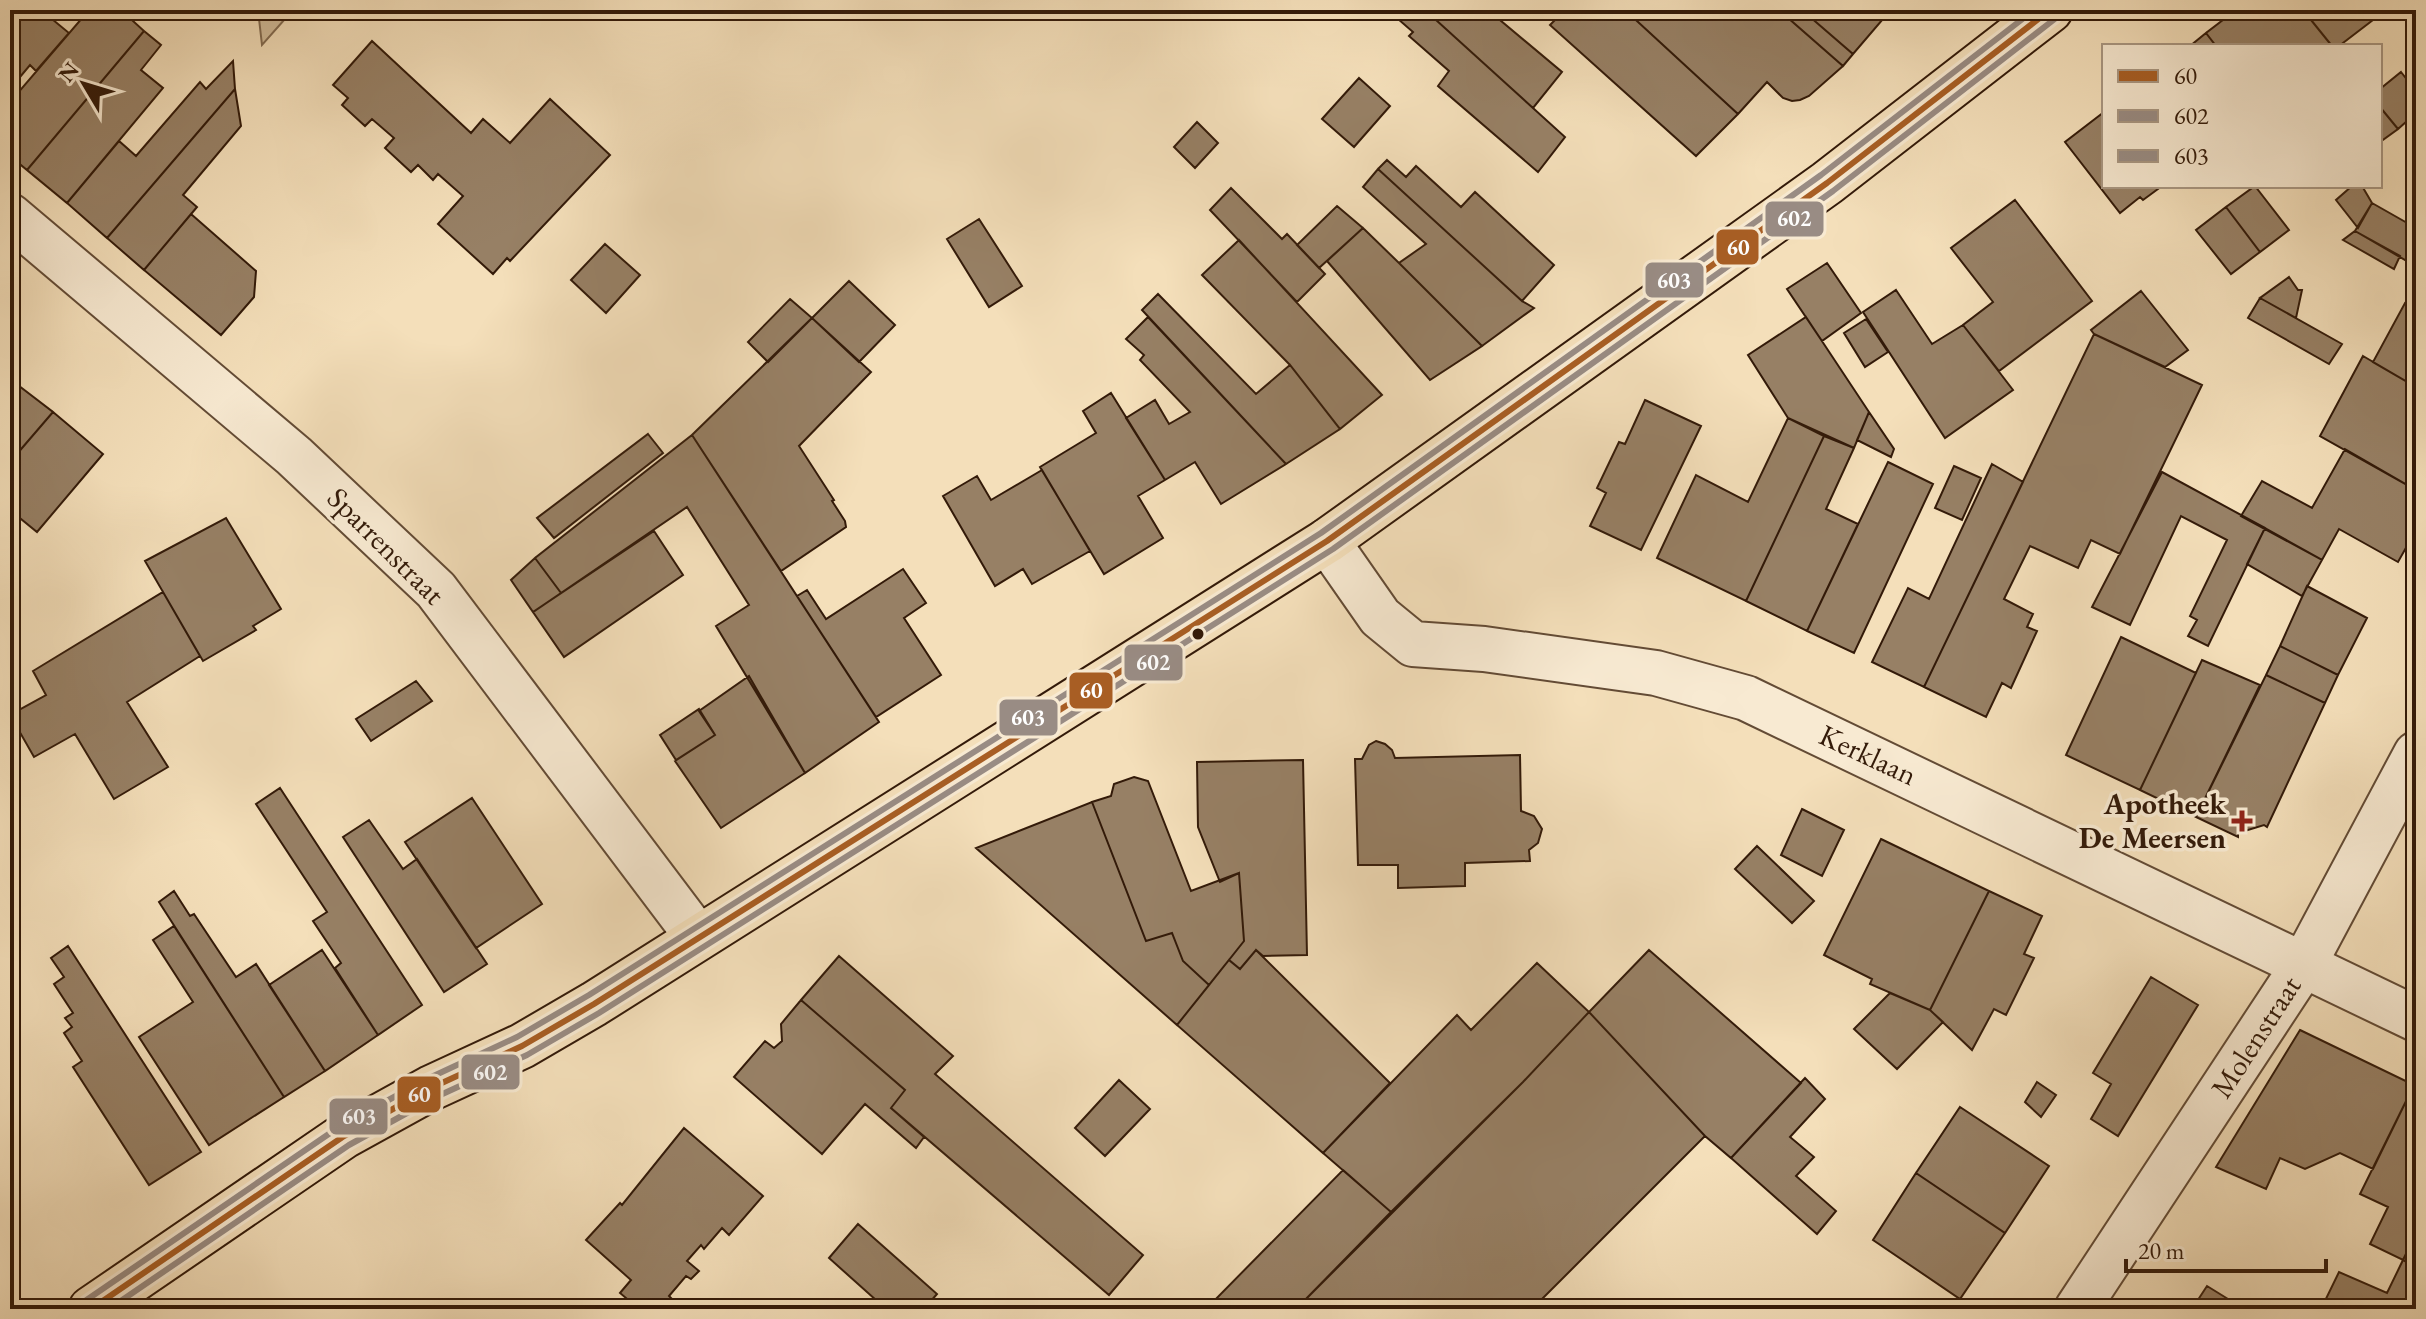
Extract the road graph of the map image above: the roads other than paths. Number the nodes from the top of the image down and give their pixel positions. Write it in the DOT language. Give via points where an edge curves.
graph roads {
  1 [pos="2050,10"];
  2 [pos="10,216"];
  3 [pos="1327,541"];
  4 [pos="2416,754"];
  5 [pos="697,936"];
  6 [pos="2303,966"];
  7 [pos="2416,1019"];
  8 [pos="91,1309"];
  9 [pos="2077,1309"];
  1 -- 3 [label="main road" via="1827,183"];
  2 -- 5 [label="street, Sparrenstraat" via="294,456 436,590"];
  3 -- 5 [label="main road"];
  3 -- 6 [label="street, Kerklaan" via="1380,617 1413,644 1656,673 1746,698"];
  4 -- 6 [label="street, Molenstraat"];
  5 -- 8 [label="main road" via="522,1046 344,1136"];
  6 -- 7 [label="street, Kerklaan"];
  6 -- 9 [label="street, Molenstraat"];
}
